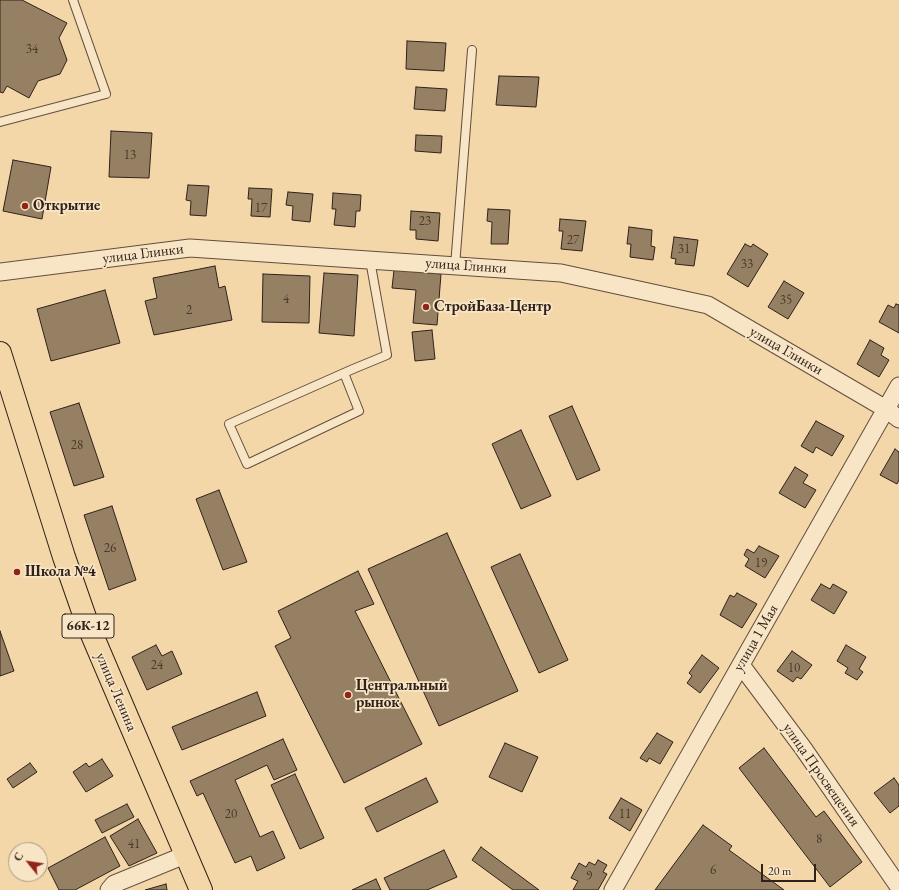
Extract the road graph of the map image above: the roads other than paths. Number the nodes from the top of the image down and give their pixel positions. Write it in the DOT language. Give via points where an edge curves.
graph roads {
  1 [pos="73,0"];
  2 [pos="472,50"];
  3 [pos="0,122"];
  4 [pos="370,260"];
  5 [pos="455,266"];
  6 [pos="0,272"];
  7 [pos="0,353"];
  8 [pos="344,373"];
  9 [pos="899,386"];
  10 [pos="892,414"];
  11 [pos="741,666"];
  12 [pos="185,855"];
  13 [pos="899,887"];
  14 [pos="110,890"];
  15 [pos="201,890"];
  16 [pos="613,890"];
  1 -- 3 [label="lane" via="106,94"];
  2 -- 5 [label="lane"];
  4 -- 5 [label="street, улица Глинки"];
  4 -- 6 [label="street, улица Глинки" via="190,248"];
  4 -- 8 [label="lane" via="387,355"];
  5 -- 10 [label="street, улица Глинки" via="561,272 708,305"];
  7 -- 12 [label="main road, улица Ленина / 66К-12" via="87,623"];
  8 -- 8 [label="lane" via="359,411 247,464 229,424"];
  9 -- 10 [label="street, улица 1 Мая"];
  10 -- 11 [label="street, улица 1 Мая"];
  11 -- 13 [label="street, улица Просвещения" via="803,748"];
  11 -- 16 [label="street, улица 1 Мая"];
  12 -- 14 [label="street" via="114,884"];
  12 -- 15 [label="main road, улица Ленина / 66К-12"];
}
